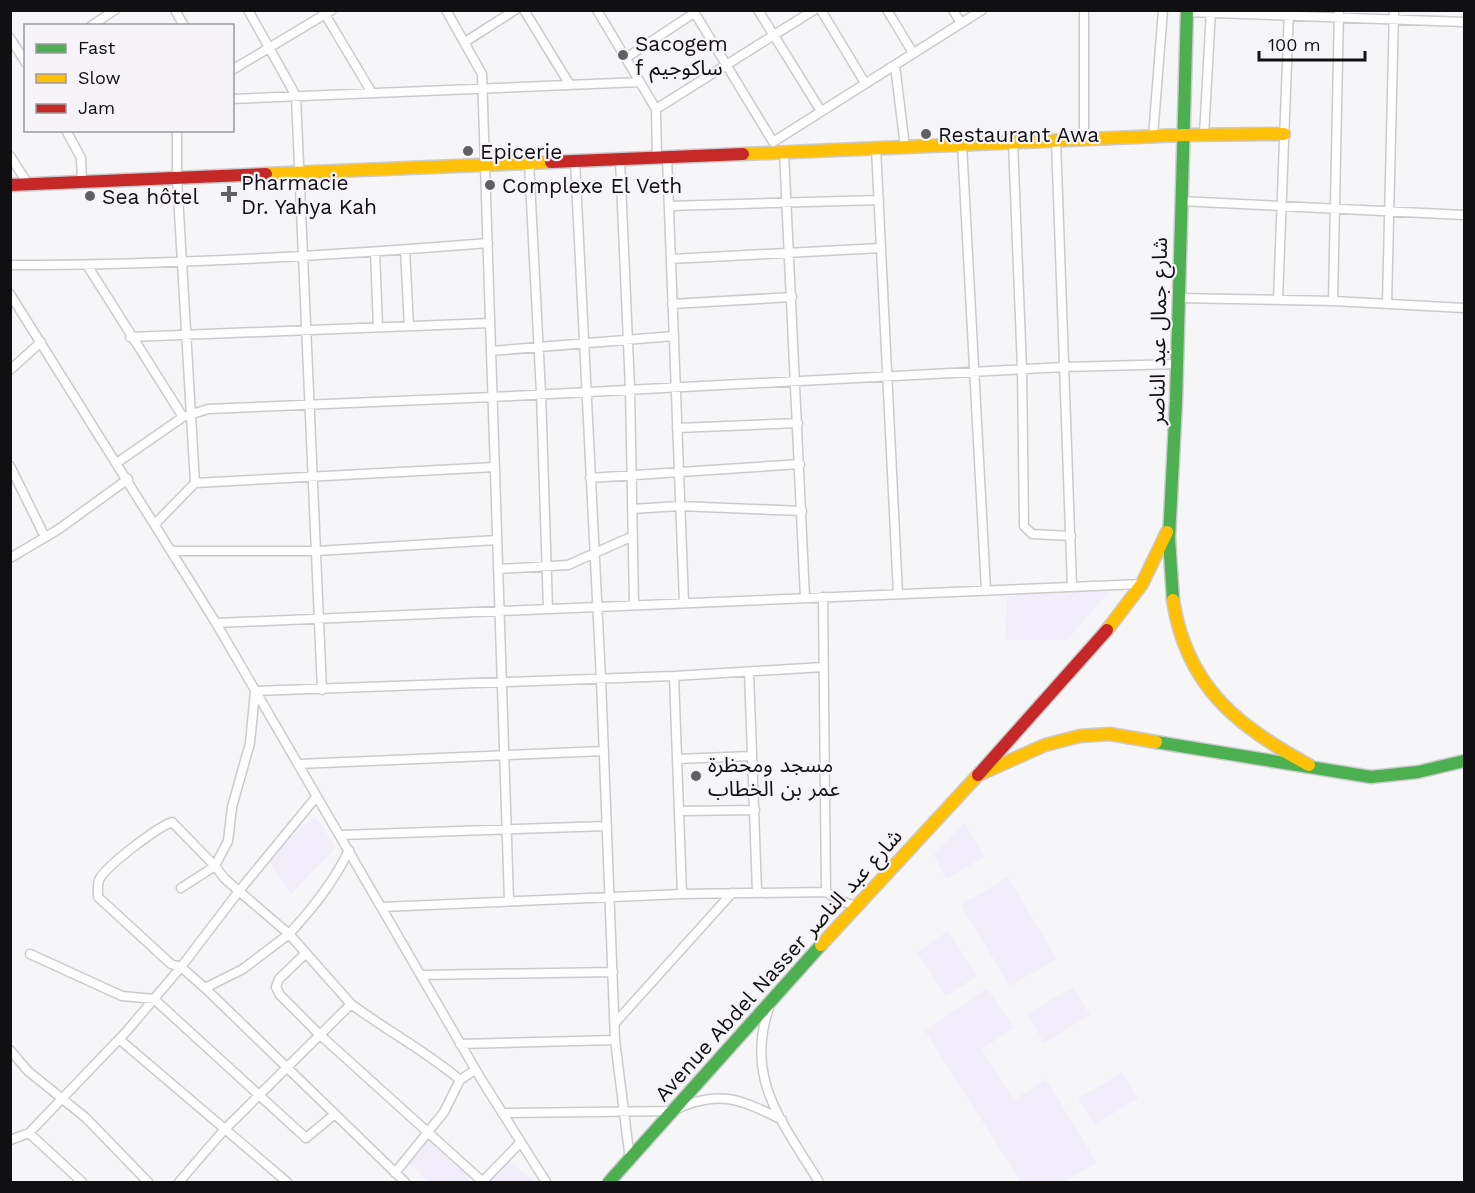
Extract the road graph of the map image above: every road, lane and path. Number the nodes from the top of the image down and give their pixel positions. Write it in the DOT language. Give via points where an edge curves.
graph roads {
  1 [pos="115,10"];
  2 [pos="175,10"];
  3 [pos="248,10"];
  4 [pos="446,10"];
  5 [pos="515,10"];
  6 [pos="524,10"];
  7 [pos="597,10"];
  8 [pos="758,10"];
  9 [pos="814,10"];
  10 [pos="821,10"];
  11 [pos="887,10"];
  12 [pos="953,10"];
  13 [pos="982,10"];
  14 [pos="1084,10"];
  15 [pos="1163,10"];
  16 [pos="1187,11"];
  17 [pos="327,12"];
  18 [pos="693,12"];
  19 [pos="1211,12"];
  20 [pos="1289,14"];
  21 [pos="1339,14"];
  22 [pos="1394,15"];
  23 [pos="106,16"];
  24 [pos="1464,22"];
  25 [pos="961,23"];
  26 [pos="94,24"];
  27 [pos="111,24"];
  28 [pos="183,24"];
  29 [pos="773,36"];
  30 [pos="10,38"];
  31 [pos="465,42"];
  32 [pos="270,48"];
  33 [pos="913,53"];
  34 [pos="626,58"];
  35 [pos="24,60"];
  36 [pos="726,65"];
  37 [pos="895,65"];
  38 [pos="234,69"];
  39 [pos="640,82"];
  40 [pos="865,83"];
  41 [pos="570,85"];
  42 [pos="483,89"];
  43 [pos="372,93"];
  44 [pos="296,96"];
  45 [pos="234,99"];
  46 [pos="656,109"];
  47 [pos="821,111"];
  48 [pos="67,132"];
  49 [pos="177,132"];
  50 [pos="1183,135"];
  51 [pos="1204,135"];
  52 [pos="1284,135"];
  53 [pos="1153,136"];
  54 [pos="1084,139"];
  55 [pos="1056,140"];
  56 [pos="1013,142"];
  57 [pos="962,144"];
  58 [pos="905,147"];
  59 [pos="876,148"];
  60 [pos="784,152"];
  61 [pos="10,156"];
  62 [pos="662,157"];
  63 [pos="620,159"];
  64 [pos="575,161"];
  65 [pos="529,163"];
  66 [pos="485,166"];
  67 [pos="299,172"];
  68 [pos="177,178"];
  69 [pos="82,182"];
  70 [pos="28,184"];
  71 [pos="10,185"];
  72 [pos="879,200"];
  73 [pos="1180,201"];
  74 [pos="787,202"];
  75 [pos="669,206"];
  76 [pos="1281,206"];
  77 [pos="1335,209"];
  78 [pos="1389,212"];
  79 [pos="1464,215"];
  80 [pos="488,243"];
  81 [pos="881,248"];
  82 [pos="405,250"];
  83 [pos="375,252"];
  84 [pos="789,253"];
  85 [pos="302,255"];
  86 [pos="671,259"];
  87 [pos="182,262"];
  88 [pos="10,265"];
  89 [pos="87,265"];
  90 [pos="10,294"];
  91 [pos="792,297"];
  92 [pos="1179,298"];
  93 [pos="1278,300"];
  94 [pos="1333,301"];
  95 [pos="672,304"];
  96 [pos="1387,304"];
  97 [pos="1464,308"];
  98 [pos="490,323"];
  99 [pos="409,326"];
  100 [pos="378,327"];
  101 [pos="306,329"];
  102 [pos="186,333"];
  103 [pos="674,336"];
  104 [pos="130,337"];
  105 [pos="628,340"];
  106 [pos="41,342"];
  107 [pos="584,343"];
  108 [pos="539,346"];
  109 [pos="491,351"];
  110 [pos="1177,364"];
  111 [pos="1065,367"];
  112 [pos="1022,369"];
  113 [pos="10,370"];
  114 [pos="974,371"];
  115 [pos="888,375"];
  116 [pos="796,380"];
  117 [pos="676,385"];
  118 [pos="630,388"];
  119 [pos="586,391"];
  120 [pos="541,393"];
  121 [pos="493,397"];
  122 [pos="310,405"];
  123 [pos="186,416"];
  124 [pos="798,423"];
  125 [pos="677,428"];
  126 [pos="118,462"];
  127 [pos="800,464"];
  128 [pos="10,466"];
  129 [pos="495,467"];
  130 [pos="679,472"];
  131 [pos="632,474"];
  132 [pos="314,478"];
  133 [pos="590,478"];
  134 [pos="128,480"];
  135 [pos="195,483"];
  136 [pos="680,506"];
  137 [pos="632,509"];
  138 [pos="802,511"];
  139 [pos="155,524"];
  140 [pos="1169,529"];
  141 [pos="633,536"];
  142 [pos="1071,536"];
  143 [pos="45,537"];
  144 [pos="497,540"];
  145 [pos="172,551"];
  146 [pos="317,551"];
  147 [pos="594,552"];
  148 [pos="10,558"];
  149 [pos="546,566"];
  150 [pos="498,569"];
  151 [pos="1142,584"];
  152 [pos="1072,587"];
  153 [pos="986,590"];
  154 [pos="898,594"];
  155 [pos="823,597"];
  156 [pos="805,598"];
  157 [pos="684,603"];
  158 [pos="634,604"];
  159 [pos="596,607"];
  160 [pos="548,609"];
  161 [pos="500,611"];
  162 [pos="320,619"];
  163 [pos="216,623"];
  164 [pos="823,667"];
  165 [pos="749,672"];
  166 [pos="674,676"];
  167 [pos="601,679"];
  168 [pos="502,683"];
  169 [pos="322,690"];
  170 [pos="255,691"];
  171 [pos="604,752"];
  172 [pos="504,755"];
  173 [pos="752,756"];
  174 [pos="677,759"];
  175 [pos="1464,761"];
  176 [pos="299,764"];
  177 [pos="1313,767"];
  178 [pos="978,775"];
  179 [pos="318,796"];
  180 [pos="754,810"];
  181 [pos="679,812"];
  182 [pos="607,826"];
  183 [pos="506,828"];
  184 [pos="341,835"];
  185 [pos="349,850"];
  186 [pos="214,866"];
  187 [pos="181,888"];
  188 [pos="238,891"];
  189 [pos="826,891"];
  190 [pos="757,892"];
  191 [pos="732,893"];
  192 [pos="682,894"];
  193 [pos="610,897"];
  194 [pos="509,901"];
  195 [pos="856,906"];
  196 [pos="382,907"];
  197 [pos="289,934"];
  198 [pos="306,953"];
  199 [pos="30,954"];
  200 [pos="181,967"];
  201 [pos="613,972"];
  202 [pos="421,975"];
  203 [pos="205,988"];
  204 [pos="154,999"];
  205 [pos="772,999"];
  206 [pos="351,1004"];
  207 [pos="615,1023"];
  208 [pos="319,1034"];
  209 [pos="119,1039"];
  210 [pos="615,1040"];
  211 [pos="460,1044"];
  212 [pos="10,1050"];
  213 [pos="285,1068"];
  214 [pos="475,1070"];
  215 [pos="460,1080"];
  216 [pos="258,1096"];
  217 [pos="62,1098"];
  218 [pos="624,1110"];
  219 [pos="672,1112"];
  220 [pos="502,1113"];
  221 [pos="335,1114"];
  222 [pos="782,1120"];
  223 [pos="224,1130"];
  224 [pos="428,1132"];
  225 [pos="29,1133"];
  226 [pos="10,1140"];
  227 [pos="521,1143"];
  228 [pos="630,1161"];
  229 [pos="395,1173"];
  230 [pos="82,1182"];
  231 [pos="148,1182"];
  232 [pos="179,1182"];
  233 [pos="287,1182"];
  234 [pos="405,1182"];
  235 [pos="482,1182"];
  236 [pos="546,1182"];
  237 [pos="609,1182"];
  238 [pos="819,1182"];
  1 -- 23 [label="street"];
  2 -- 28 [label="street"];
  3 -- 32 [label="street"];
  4 -- 31 [label="street"];
  5 -- 31 [label="street"];
  6 -- 41 [label="street"];
  7 -- 34 [label="street"];
  8 -- 29 [label="street"];
  9 -- 29 [label="street"];
  10 -- 40 [label="street"];
  11 -- 33 [label="street"];
  12 -- 25 [label="street"];
  13 -- 25 [label="street"];
  14 -- 54 [label="street"];
  15 -- 53 [label="street"];
  16 -- 19 [label="street"];
  16 -- 50 [label="main road, شارع جمال عبد الناصر"];
  17 -- 32 [label="street"];
  17 -- 43 [label="street"];
  18 -- 34 [label="street"];
  18 -- 36 [label="street"];
  19 -- 20 [label="street"];
  19 -- 51 [label="street"];
  20 -- 21 [label="street"];
  20 -- 52 [label="street"];
  21 -- 22 [label="street"];
  21 -- 77 [label="street"];
  22 -- 24 [label="street"];
  22 -- 78 [label="street"];
  23 -- 26 [label="street"];
  23 -- 27 [label="street"];
  25 -- 33 [label="street"];
  29 -- 36 [label="street"];
  29 -- 47 [label="street"];
  30 -- 35 [label="street"];
  31 -- 42 [label="street" via="482,74"];
  32 -- 38 [label="street"];
  32 -- 44 [label="street"];
  33 -- 37 [label="street"];
  34 -- 39 [label="street"];
  36 -- 46 [label="street"];
  36 -- 47 [label="street" via="773,142"];
  37 -- 40 [label="street"];
  37 -- 58 [label="street"];
  39 -- 41 [label="street"];
  39 -- 46 [label="street"];
  40 -- 47 [label="street"];
  41 -- 42 [label="street"];
  42 -- 43 [label="street"];
  42 -- 66 [label="street"];
  43 -- 44 [label="street"];
  44 -- 45 [label="street"];
  44 -- 67 [label="street"];
  46 -- 62 [label="street"];
  48 -- 69 [label="street" via="81,158"];
  49 -- 68 [label="street"];
  50 -- 51 [label="main road"];
  50 -- 53 [label="main road"];
  50 -- 73 [label="main road, شارع جمال عبد الناصر"];
  51 -- 52 [label="main road"];
  52 -- 76 [label="street"];
  53 -- 54 [label="main road"];
  54 -- 55 [label="main road"];
  55 -- 56 [label="main road"];
  55 -- 111 [label="street"];
  56 -- 57 [label="main road"];
  56 -- 112 [label="street"];
  57 -- 58 [label="main road"];
  57 -- 114 [label="street"];
  58 -- 59 [label="main road"];
  59 -- 60 [label="main road"];
  59 -- 72 [label="street"];
  60 -- 62 [label="main road"];
  60 -- 74 [label="street"];
  61 -- 70 [label="street"];
  62 -- 63 [label="main road"];
  62 -- 75 [label="street"];
  63 -- 64 [label="main road"];
  63 -- 105 [label="street"];
  64 -- 65 [label="main road"];
  64 -- 107 [label="street"];
  65 -- 66 [label="main road"];
  65 -- 108 [label="street"];
  66 -- 67 [label="main road"];
  66 -- 80 [label="street"];
  67 -- 68 [label="main road"];
  67 -- 85 [label="street"];
  68 -- 69 [label="main road"];
  68 -- 87 [label="street"];
  69 -- 70 [label="main road"];
  70 -- 71 [label="main road"];
  72 -- 74 [label="street"];
  72 -- 81 [label="street"];
  73 -- 76 [label="street"];
  73 -- 92 [label="main road, شارع جمال عبد الناصر"];
  74 -- 75 [label="street"];
  74 -- 84 [label="street"];
  75 -- 86 [label="street"];
  76 -- 77 [label="street"];
  76 -- 93 [label="street"];
  77 -- 78 [label="street"];
  77 -- 94 [label="street"];
  78 -- 79 [label="street"];
  78 -- 96 [label="street"];
  80 -- 82 [label="street"];
  80 -- 98 [label="street"];
  81 -- 84 [label="street"];
  81 -- 115 [label="street"];
  82 -- 83 [label="street"];
  82 -- 99 [label="street"];
  83 -- 85 [label="street"];
  83 -- 100 [label="street"];
  84 -- 86 [label="street"];
  84 -- 91 [label="street"];
  85 -- 87 [label="street"];
  85 -- 101 [label="street"];
  86 -- 95 [label="street"];
  87 -- 89 [label="street"];
  87 -- 102 [label="street"];
  88 -- 89 [label="street"];
  89 -- 104 [label="street"];
  90 -- 106 [label="street"];
  91 -- 95 [label="street"];
  91 -- 116 [label="street"];
  92 -- 93 [label="street"];
  92 -- 110 [label="main road, شارع جمال عبد الناصر"];
  93 -- 94 [label="street"];
  94 -- 96 [label="street"];
  95 -- 103 [label="street"];
  96 -- 97 [label="street"];
  98 -- 99 [label="street"];
  98 -- 109 [label="street"];
  99 -- 100 [label="street"];
  100 -- 101 [label="street"];
  101 -- 102 [label="street"];
  101 -- 122 [label="street"];
  102 -- 104 [label="street"];
  102 -- 123 [label="street"];
  103 -- 105 [label="street"];
  103 -- 117 [label="street"];
  104 -- 123 [label="street"];
  105 -- 107 [label="street"];
  105 -- 118 [label="street"];
  106 -- 113 [label="street"];
  106 -- 126 [label="street"];
  107 -- 108 [label="street"];
  107 -- 119 [label="street"];
  108 -- 109 [label="street"];
  108 -- 120 [label="street"];
  109 -- 121 [label="street"];
  110 -- 111 [label="street"];
  110 -- 140 [label="main road, شارع جمال عبد الناصر"];
  111 -- 112 [label="street"];
  111 -- 142 [label="street"];
  112 -- 114 [label="street"];
  112 -- 142 [label="street" via="1024,526 1032,534"];
  114 -- 115 [label="street"];
  114 -- 153 [label="street"];
  115 -- 116 [label="street"];
  115 -- 154 [label="street"];
  116 -- 117 [label="street"];
  116 -- 124 [label="street"];
  117 -- 118 [label="street"];
  117 -- 125 [label="street"];
  118 -- 119 [label="street"];
  118 -- 131 [label="street"];
  119 -- 120 [label="street"];
  119 -- 133 [label="street"];
  120 -- 121 [label="street"];
  120 -- 149 [label="street"];
  121 -- 122 [label="street"];
  121 -- 129 [label="street"];
  122 -- 123 [label="street" via="208,409"];
  122 -- 132 [label="street"];
  123 -- 126 [label="street"];
  123 -- 135 [label="street"];
  124 -- 125 [label="street"];
  124 -- 127 [label="street"];
  125 -- 130 [label="street"];
  126 -- 134 [label="street"];
  127 -- 130 [label="street"];
  127 -- 138 [label="street"];
  128 -- 143 [label="street"];
  129 -- 132 [label="street"];
  129 -- 144 [label="street"];
  130 -- 131 [label="street"];
  130 -- 136 [label="street"];
  131 -- 133 [label="street"];
  131 -- 137 [label="street"];
  132 -- 135 [label="street"];
  132 -- 146 [label="street"];
  133 -- 147 [label="street"];
  134 -- 139 [label="street"];
  134 -- 143 [label="street"];
  135 -- 139 [label="street"];
  136 -- 137 [label="street"];
  136 -- 138 [label="street"];
  136 -- 157 [label="street"];
  137 -- 141 [label="street"];
  138 -- 156 [label="street"];
  139 -- 145 [label="street"];
  140 -- 151 [label="main road, شارع جمال عبد الناصر"];
  140 -- 177 [label="main road, شارع جمال عبد الناصر" via="1172,600 1184,645 1196,670 1241,724"];
  141 -- 147 [label="street"];
  141 -- 158 [label="street"];
  142 -- 152 [label="street"];
  143 -- 148 [label="street"];
  144 -- 146 [label="street"];
  144 -- 150 [label="street"];
  145 -- 146 [label="street"];
  145 -- 163 [label="street"];
  146 -- 162 [label="street"];
  147 -- 149 [label="street" via="568,566"];
  147 -- 159 [label="street"];
  149 -- 150 [label="street"];
  149 -- 160 [label="street"];
  150 -- 161 [label="street"];
  151 -- 152 [label="street"];
  151 -- 178 [label="main road, شارع جمال عبد الناصر" via="1109,628"];
  152 -- 153 [label="street"];
  153 -- 154 [label="street"];
  154 -- 155 [label="street"];
  155 -- 156 [label="street"];
  155 -- 164 [label="street"];
  156 -- 157 [label="street"];
  157 -- 158 [label="street"];
  158 -- 159 [label="street"];
  159 -- 160 [label="street"];
  159 -- 167 [label="street"];
  160 -- 161 [label="street"];
  161 -- 162 [label="street"];
  161 -- 168 [label="street"];
  162 -- 163 [label="street"];
  162 -- 169 [label="street"];
  163 -- 170 [label="street"];
  164 -- 165 [label="street"];
  164 -- 189 [label="street"];
  165 -- 166 [label="street"];
  165 -- 173 [label="street"];
  166 -- 167 [label="street"];
  166 -- 174 [label="street"];
  167 -- 168 [label="street"];
  167 -- 171 [label="street"];
  168 -- 169 [label="street"];
  168 -- 172 [label="street"];
  169 -- 170 [label="street"];
  170 -- 176 [label="street"];
  170 -- 186 [label="street" via="250,743 232,807 228,841"];
  171 -- 172 [label="street"];
  171 -- 182 [label="street"];
  172 -- 176 [label="street"];
  172 -- 183 [label="street"];
  173 -- 174 [label="street"];
  173 -- 180 [label="street"];
  174 -- 181 [label="street"];
  175 -- 177 [label="main road" via="1402,776 1371,777"];
  176 -- 179 [label="street"];
  177 -- 178 [label="main road" via="1110,734 1080,736 1045,745"];
  178 -- 195 [label="main road, Avenue Abdel Nasser شارع عبد الناصر"];
  179 -- 184 [label="street"];
  179 -- 188 [label="street"];
  180 -- 181 [label="street"];
  180 -- 190 [label="street"];
  181 -- 192 [label="street"];
  182 -- 183 [label="street"];
  182 -- 193 [label="street"];
  183 -- 184 [label="street"];
  183 -- 194 [label="street"];
  184 -- 185 [label="street"];
  185 -- 196 [label="street"];
  185 -- 197 [label="street" via="317,904"];
  186 -- 187 [label="street"];
  186 -- 188 [label="street"];
  186 -- 200 [label="street" via="172,822 160,827 99,880 98,897 171,964"];
  188 -- 197 [label="street"];
  188 -- 200 [label="street"];
  189 -- 190 [label="street"];
  189 -- 195 [label="street"];
  190 -- 191 [label="street"];
  191 -- 192 [label="street"];
  191 -- 207 [label="street"];
  192 -- 193 [label="street"];
  193 -- 194 [label="street"];
  193 -- 201 [label="street"];
  194 -- 196 [label="street"];
  195 -- 205 [label="main road, Avenue Abdel Nasser شارع عبد الناصر"];
  196 -- 202 [label="street"];
  197 -- 198 [label="street"];
  197 -- 203 [label="street" via="243,969"];
  198 -- 206 [label="street"];
  198 -- 208 [label="street" via="276,987"];
  199 -- 204 [label="street" via="122,996"];
  200 -- 203 [label="street"];
  200 -- 204 [label="street"];
  201 -- 202 [label="street"];
  201 -- 207 [label="street"];
  202 -- 211 [label="street"];
  203 -- 213 [label="street"];
  204 -- 209 [label="street"];
  204 -- 216 [label="street"];
  205 -- 219 [label="main road, Avenue Abdel Nasser شارع عبد الناصر"];
  205 -- 222 [label="street" via="760,1038 760,1068"];
  206 -- 208 [label="street"];
  206 -- 215 [label="street" via="431,1056"];
  207 -- 210 [label="street"];
  208 -- 213 [label="street"];
  208 -- 224 [label="street"];
  209 -- 217 [label="street"];
  209 -- 223 [label="street"];
  210 -- 211 [label="street"];
  210 -- 218 [label="street"];
  211 -- 214 [label="street"];
  212 -- 217 [label="street" via="28,1071"];
  213 -- 216 [label="street"];
  213 -- 221 [label="street"];
  214 -- 215 [label="street"];
  214 -- 220 [label="street"];
  215 -- 224 [label="street" via="444,1112"];
  216 -- 221 [label="street" via="306,1138"];
  216 -- 223 [label="street"];
  217 -- 225 [label="street"];
  217 -- 231 [label="street"];
  218 -- 219 [label="street"];
  218 -- 220 [label="street"];
  218 -- 228 [label="street"];
  219 -- 222 [label="street" via="691,1102 716,1097 744,1102"];
  219 -- 228 [label="main road, Avenue Abdel Nasser شارع عبد الناصر"];
  220 -- 227 [label="street"];
  221 -- 229 [label="street"];
  222 -- 238 [label="street"];
  223 -- 232 [label="street"];
  223 -- 233 [label="street"];
  224 -- 229 [label="street"];
  224 -- 235 [label="street"];
  225 -- 226 [label="street"];
  225 -- 230 [label="street"];
  227 -- 235 [label="street"];
  227 -- 236 [label="street"];
  228 -- 237 [label="main road, Avenue Abdel Nasser شارع عبد الناصر"];
  229 -- 234 [label="street"];
}
